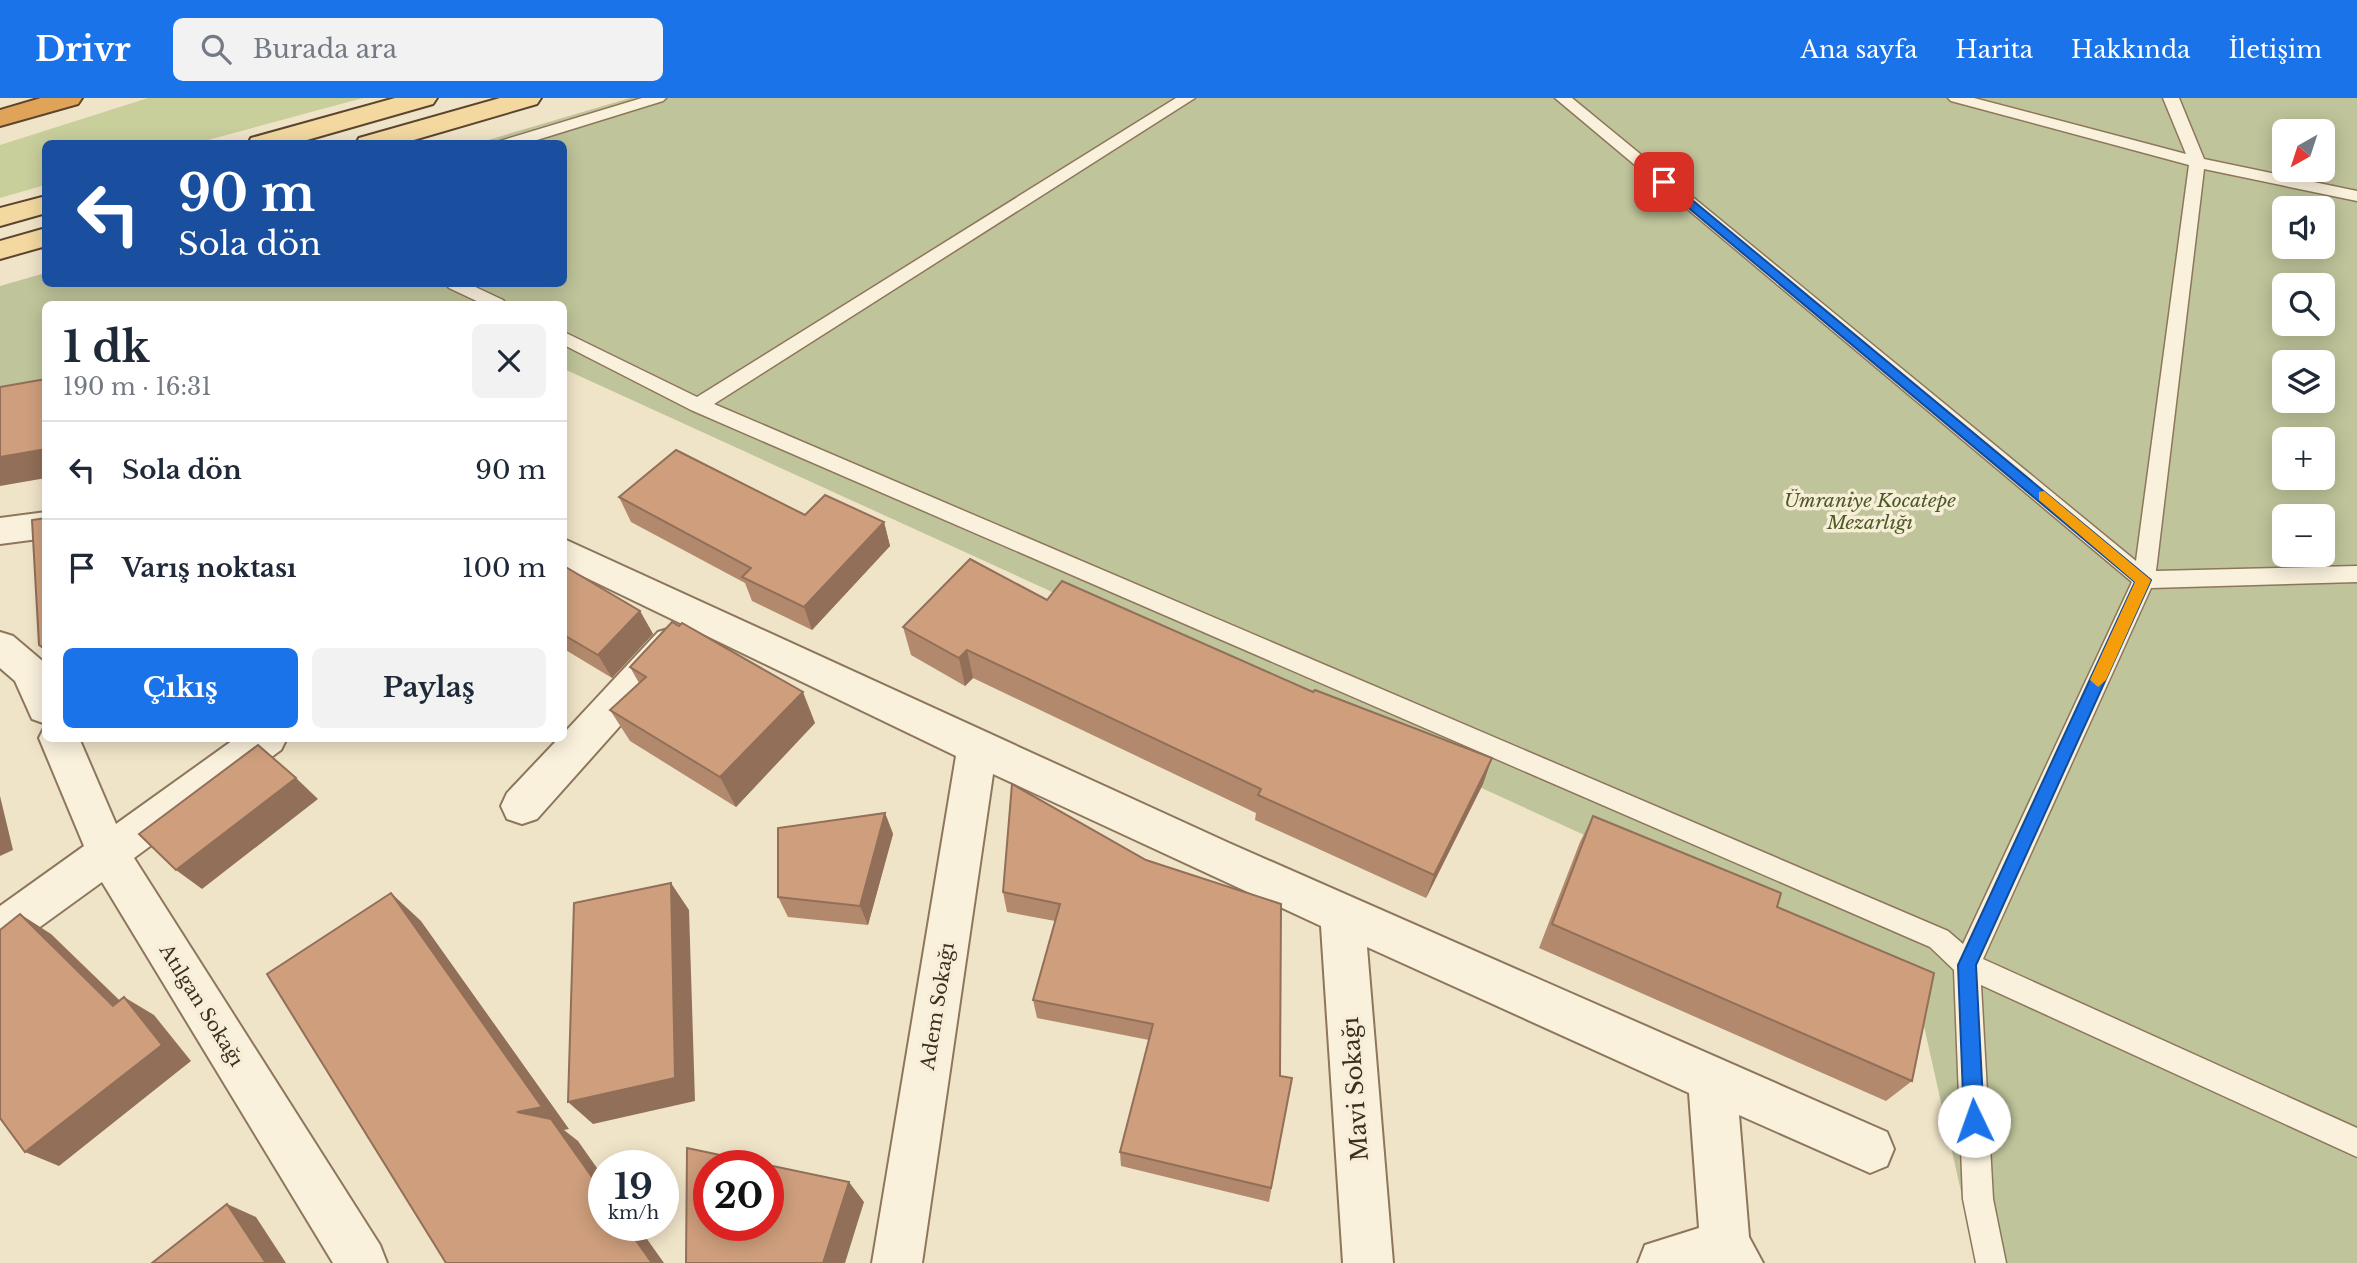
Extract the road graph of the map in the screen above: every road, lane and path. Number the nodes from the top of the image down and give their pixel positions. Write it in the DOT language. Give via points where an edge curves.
graph roads {
  1 [pos="69,98"];
  2 [pos="424,98"];
  3 [pos="528,98"];
  4 [pos="658,98"];
  5 [pos="1187,98"];
  6 [pos="1563,98"];
  7 [pos="1956,98"];
  8 [pos="2171,98"];
  9 [pos="0,118"];
  10 [pos="275,140"];
  11 [pos="383,140"];
  12 [pos="519,140"];
  13 [pos="2197,162"];
  14 [pos="2357,196"];
  15 [pos="42,205"];
  16 [pos="0,217"];
  17 [pos="42,238"];
  18 [pos="0,250"];
  19 [pos="461,287"];
  20 [pos="491,301"];
  21 [pos="567,340"];
  22 [pos="698,405"];
  23 [pos="42,526"];
  24 [pos="0,531"];
  25 [pos="567,553"];
  26 [pos="2357,574"];
  27 [pos="2144,580"];
  28 [pos="696,616"];
  29 [pos="0,648"];
  30 [pos="25,673"];
  31 [pos="42,701"];
  32 [pos="60,742"];
  33 [pos="261,742"];
  34 [pos="977,748"];
  35 [pos="522,806"];
  36 [pos="107,854"];
  37 [pos="1342,914"];
  38 [pos="0,931"];
  39 [pos="1967,965"];
  40 [pos="1713,1080"];
  41 [pos="2357,1143"];
  42 [pos="1870,1149"];
  43 [pos="1731,1255"];
  44 [pos="362,1263"];
  45 [pos="898,1263"];
  46 [pos="1368,1263"];
  47 [pos="1663,1263"];
  48 [pos="1992,1263"];
  1 -- 9 [label="highway"];
  2 -- 10 [label="main road"];
  3 -- 11 [label="main road"];
  4 -- 12 [label="lane"];
  5 -- 22 [label="lane"];
  6 -- 27 [label="lane"];
  7 -- 13 [label="lane"];
  8 -- 13 [label="lane"];
  13 -- 14 [label="lane"];
  13 -- 27 [label="lane"];
  15 -- 16 [label="main road"];
  17 -- 18 [label="main road"];
  19 -- 20 [label="lane"];
  21 -- 22 [label="lane"];
  22 -- 39 [label="lane" via="1938,939"];
  23 -- 24 [label="street"];
  25 -- 28 [label="street"];
  26 -- 27 [label="lane"];
  27 -- 39 [label="lane"];
  28 -- 34 [label="street"];
  28 -- 35 [label="street"];
  29 -- 30 [label="street"];
  30 -- 31 [label="street"];
  32 -- 36 [label="street, Atılgan Sokağı"];
  33 -- 36 [label="street"];
  34 -- 37 [label="street"];
  34 -- 45 [label="street, Adem Sokağı"];
  36 -- 38 [label="street"];
  36 -- 44 [label="street, Atılgan Sokağı"];
  37 -- 40 [label="street"];
  37 -- 46 [label="street, Mavi Sokağı"];
  39 -- 41 [label="lane"];
  39 -- 48 [label="lane" via="1978,1199"];
  40 -- 42 [label="street"];
  40 -- 43 [label="street"];
  43 -- 47 [label="street"];
}
